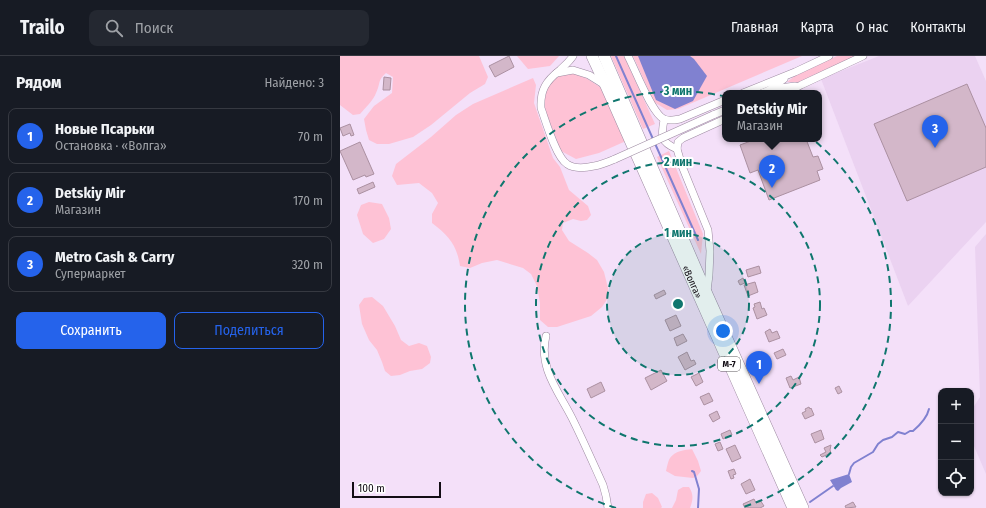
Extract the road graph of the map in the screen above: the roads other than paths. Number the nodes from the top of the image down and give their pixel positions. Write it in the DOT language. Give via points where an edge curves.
graph roads {
  1 [pos="573,56"];
  2 [pos="592,56"];
  3 [pos="604,56"];
  4 [pos="628,56"];
  5 [pos="829,56"];
  6 [pos="863,56"];
  7 [pos="795,72"];
  8 [pos="555,73"];
  9 [pos="801,85"];
  10 [pos="606,86"];
  11 [pos="750,90"];
  12 [pos="770,90"];
  13 [pos="792,90"];
  14 [pos="722,101"];
  15 [pos="722,111"];
  16 [pos="664,120"];
  17 [pos="722,120"];
  18 [pos="677,149"];
  19 [pos="706,292"];
  20 [pos="546,336"];
  21 [pos="608,508"];
  22 [pos="793,508"];
  23 [pos="803,508"];
  1 -- 8 [label="street"];
  2 -- 10 [label="highway, «Волга» / М-7"];
  3 -- 19 [label="highway, «Волга» / М-7"];
  4 -- 16 [label="street" via="654,110"];
  5 -- 7 [label="street"];
  6 -- 9 [label="street"];
  7 -- 11 [label="street"];
  7 -- 12 [label="street"];
  8 -- 10 [label="street" via="573,70 589,74"];
  8 -- 15 [label="street, bridge" via="542,92 541,108 558,153 566,164 575,167 596,166"];
  9 -- 12 [label="street"];
  9 -- 13 [label="street"];
  10 -- 22 [label="highway, «Волга» / М-7"];
  14 -- 16 [label="street" via="680,119"];
  16 -- 18 [label="street" via="663,137 666,143"];
  17 -- 18 [label="street" via="683,138 678,142"];
  18 -- 19 [label="street" via="708,230 710,251"];
  19 -- 23 [label="highway, «Волга» / М-7"];
  20 -- 21 [label="street" via="546,368 603,485"];
}
